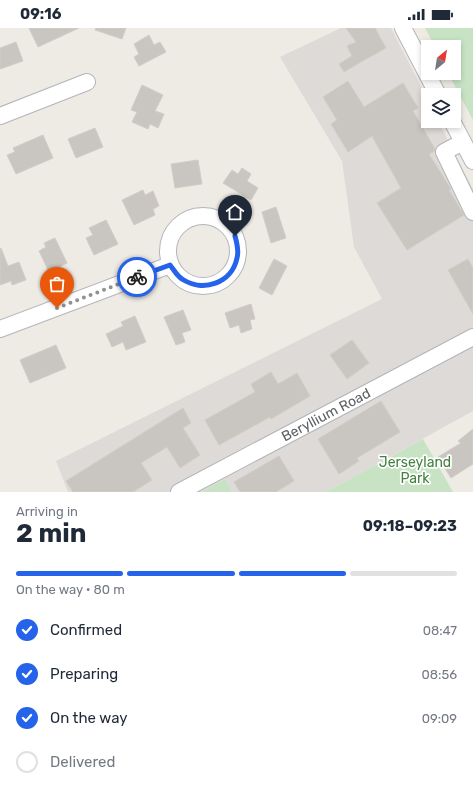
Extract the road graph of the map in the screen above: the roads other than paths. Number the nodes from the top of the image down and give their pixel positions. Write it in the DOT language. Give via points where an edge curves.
graph roads {
  1 [pos="403,28"];
  2 [pos="87,82"];
  3 [pos="434,88"];
  4 [pos="0,116"];
  5 [pos="456,128"];
  6 [pos="463,142"];
  7 [pos="473,161"];
  8 [pos="473,212"];
  9 [pos="170,265"];
  10 [pos="0,329"];
  11 [pos="473,337"];
  12 [pos="188,490"];
  1 -- 3 [label="street"];
  2 -- 4 [label="street"];
  5 -- 6 [label="street"];
  6 -- 7 [label="street"];
  6 -- 8 [label="street" via="444,152"];
  9 -- 9 [label="street" via="176,274 192,284 214,284 229,274 233,268 238,247 235,236 229,227 214,217 203,215 185,220 170,236 167,247"];
  9 -- 10 [label="street"];
  11 -- 12 [label="street, Beryllium Road"];
}
